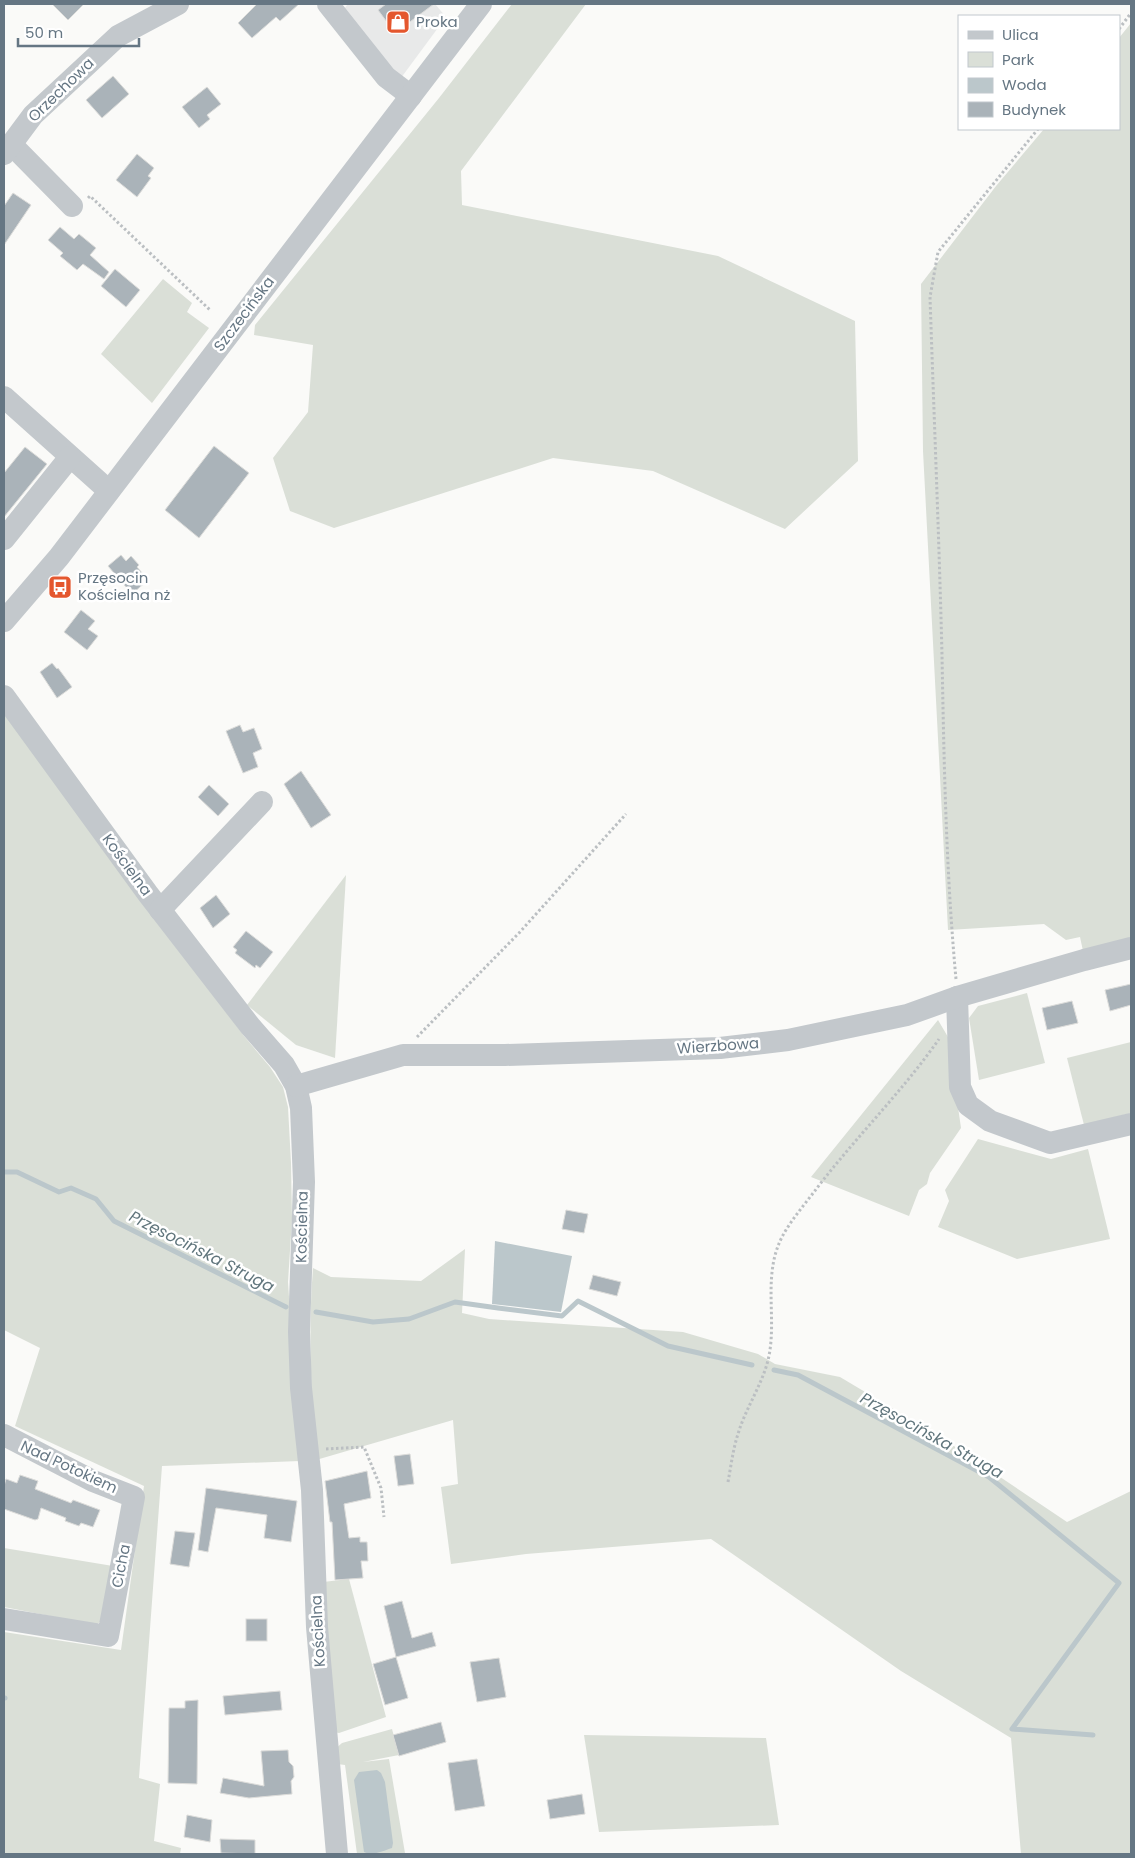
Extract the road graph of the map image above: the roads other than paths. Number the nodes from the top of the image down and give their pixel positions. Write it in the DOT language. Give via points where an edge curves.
graph roads {
  1 [pos="178,4"];
  2 [pos="328,4"];
  3 [pos="481,4"];
  4 [pos="411,96"];
  5 [pos="7,149"];
  6 [pos="72,206"];
  7 [pos="4,397"];
  8 [pos="70,457"];
  9 [pos="109,491"];
  10 [pos="4,539"];
  11 [pos="4,622"];
  12 [pos="4,696"];
  13 [pos="262,802"];
  14 [pos="160,910"];
  15 [pos="1131,948"];
  16 [pos="958,997"];
  17 [pos="296,1086"];
  18 [pos="1131,1124"];
  19 [pos="4,1435"];
  20 [pos="134,1497"];
  21 [pos="4,1620"];
  22 [pos="337,1854"];
  1 -- 5 [label="street, Orzechowa" via="118,36 33,115"];
  2 -- 4 [label="street" via="386,77"];
  3 -- 4 [label="street, Szczecińska"];
  4 -- 9 [label="street, Szczecińska"];
  5 -- 6 [label="street"];
  7 -- 8 [label="street"];
  8 -- 9 [label="street"];
  8 -- 10 [label="street"];
  9 -- 11 [label="street, Szczecińska"];
  12 -- 14 [label="street, Kościelna"];
  13 -- 14 [label="street"];
  14 -- 17 [label="street, Kościelna" via="284,1066"];
  15 -- 16 [label="street, Wierzbowa"];
  16 -- 17 [label="street, Wierzbowa" via="907,1015 788,1040 720,1048 402,1055"];
  16 -- 18 [label="street" via="960,1087 968,1106 990,1121 1050,1143"];
  17 -- 22 [label="street, Kościelna" via="301,1108 304,1182 299,1332 312,1490 317,1627"];
  19 -- 20 [label="street, Nad Potokiem" via="94,1481"];
  20 -- 21 [label="street, Cicha" via="108,1636"];
}
